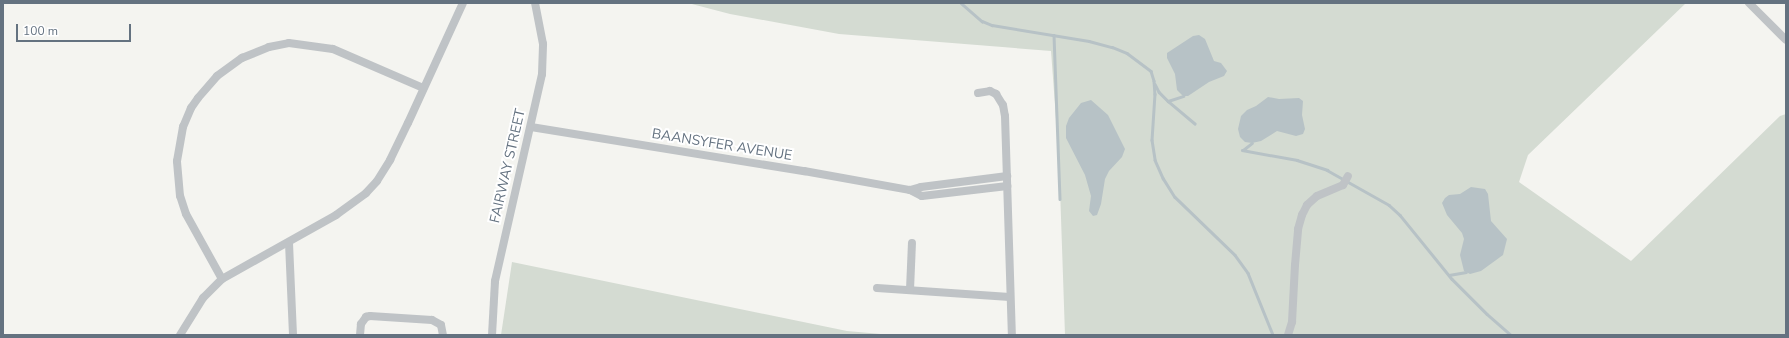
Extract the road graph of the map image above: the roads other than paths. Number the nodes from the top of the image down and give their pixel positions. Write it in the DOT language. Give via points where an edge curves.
graph roads {
  1 [pos="463,3"];
  2 [pos="536,3"];
  3 [pos="1749,3"];
  4 [pos="1786,40"];
  5 [pos="423,88"];
  6 [pos="978,93"];
  7 [pos="531,127"];
  8 [pos="1007,176"];
  9 [pos="1348,176"];
  10 [pos="956,184"];
  11 [pos="1007,186"];
  12 [pos="910,190"];
  13 [pos="957,193"];
  14 [pos="289,242"];
  15 [pos="912,242"];
  16 [pos="222,279"];
  17 [pos="877,288"];
  18 [pos="910,290"];
  19 [pos="1010,297"];
  20 [pos="180,335"];
  21 [pos="293,335"];
  22 [pos="360,335"];
  23 [pos="443,335"];
  24 [pos="492,335"];
  25 [pos="1012,335"];
  26 [pos="1288,335"];
  1 -- 5 [label="street"];
  2 -- 7 [label="street, FAIRWAY STREET" via="544,58"];
  3 -- 4 [label="street"];
  5 -- 14 [label="street" via="390,160 370,189 353,204"];
  5 -- 16 [label="street" via="333,49 289,43 269,47 242,58 216,76 198,98 183,127 179,144 178,172 180,196 186,214"];
  6 -- 8 [label="street" via="990,91 996,94 1003,105"];
  7 -- 12 [label="street, BAANSYFER AVENUE"];
  7 -- 24 [label="street, FAIRWAY STREET" via="495,281"];
  8 -- 10 [label="street, BAANSYFER AVENUE"];
  8 -- 11 [label="street"];
  9 -- 26 [label="street" via="1343,185 1317,196 1307,205 1302,215 1298,229 1292,322"];
  10 -- 12 [label="street, BAANSYFER AVENUE"];
  10 -- 13 [label="street"];
  11 -- 13 [label="street, BAANSYFER AVENUE"];
  11 -- 19 [label="street"];
  12 -- 13 [label="street, BAANSYFER AVENUE" via="922,196"];
  14 -- 16 [label="street"];
  14 -- 21 [label="street"];
  15 -- 18 [label="street"];
  16 -- 20 [label="street" via="203,298"];
  17 -- 18 [label="street"];
  18 -- 19 [label="street"];
  19 -- 25 [label="street"];
  22 -- 23 [label="street" via="361,324 370,316 432,320 440,325"];
}
